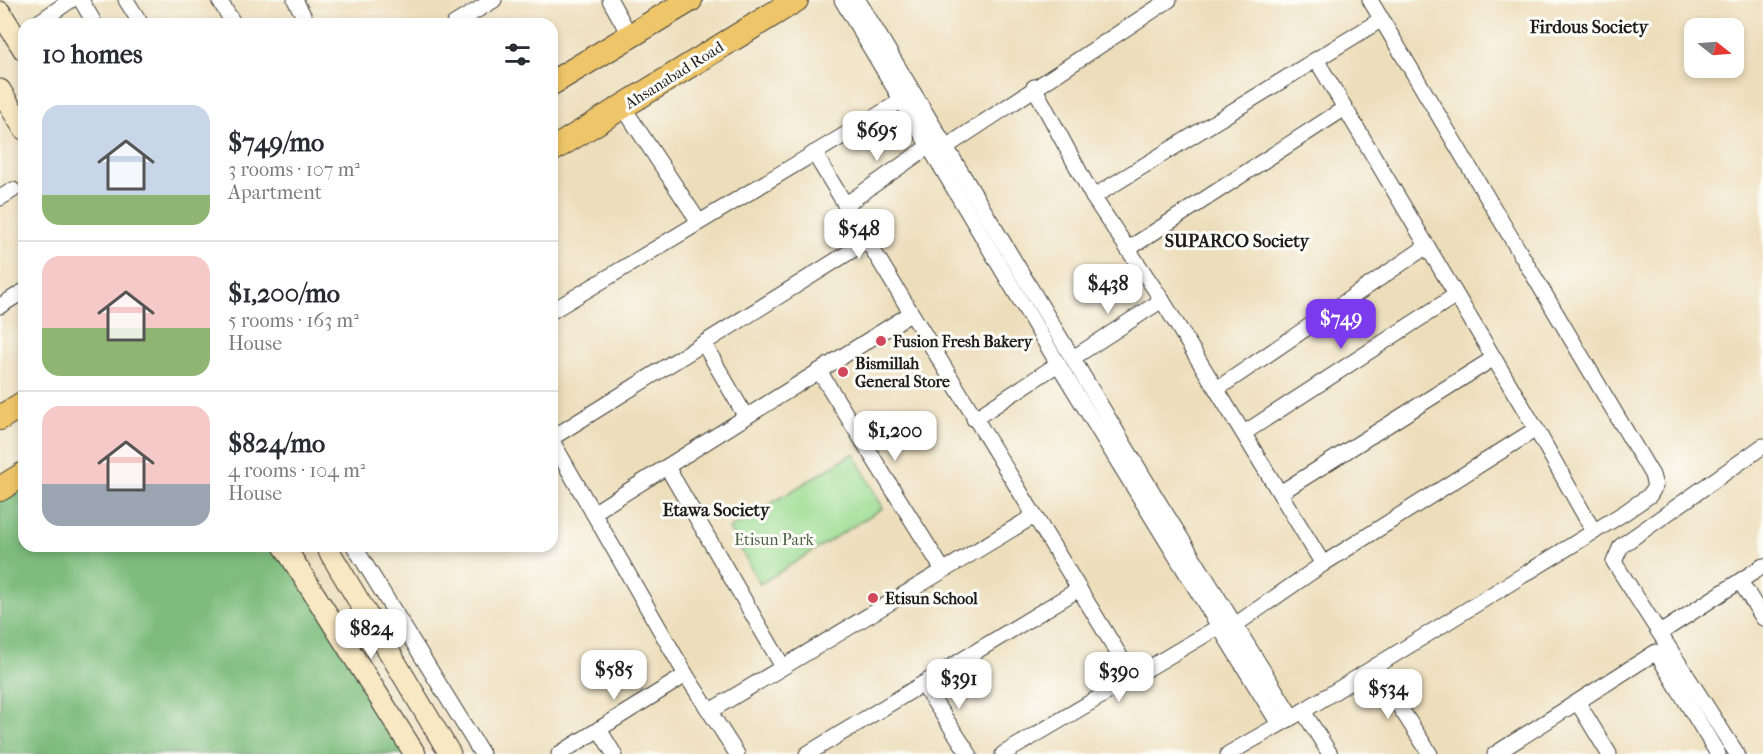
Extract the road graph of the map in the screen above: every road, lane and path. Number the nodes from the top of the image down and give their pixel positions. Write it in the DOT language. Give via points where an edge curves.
graph roads {
  1 [pos="71,0"];
  2 [pos="81,0"];
  3 [pos="126,0"];
  4 [pos="219,0"];
  5 [pos="494,0"];
  6 [pos="610,0"];
  7 [pos="690,0"];
  8 [pos="796,0"];
  9 [pos="842,0"];
  10 [pos="1169,0"];
  11 [pos="1370,0"];
  12 [pos="300,2"];
  13 [pos="861,5"];
  14 [pos="0,12"];
  15 [pos="45,18"];
  16 [pos="92,18"];
  17 [pos="137,18"];
  18 [pos="230,18"];
  19 [pos="306,18"];
  20 [pos="464,18"];
  21 [pos="1382,19"];
  22 [pos="18,36"];
  23 [pos="630,36"];
  24 [pos="1317,61"];
  25 [pos="558,80"];
  26 [pos="1034,87"];
  27 [pos="0,90"];
  28 [pos="901,101"];
  29 [pos="623,107"];
  30 [pos="1345,108"];
  31 [pos="18,119"];
  32 [pos="558,146"];
  33 [pos="929,146"];
  34 [pos="946,147"];
  35 [pos="814,153"];
  36 [pos="1093,197"];
  37 [pos="845,205"];
  38 [pos="699,222"];
  39 [pos="867,241"];
  40 [pos="1427,246"];
  41 [pos="1128,249"];
  42 [pos="18,295"];
  43 [pos="1456,295"];
  44 [pos="1162,300"];
  45 [pos="0,306"];
  46 [pos="558,307"];
  47 [pos="910,314"];
  48 [pos="704,344"];
  49 [pos="1073,358"];
  50 [pos="1494,358"];
  51 [pos="1058,364"];
  52 [pos="819,370"];
  53 [pos="1217,389"];
  54 [pos="18,407"];
  55 [pos="746,417"];
  56 [pos="0,418"];
  57 [pos="974,419"];
  58 [pos="1536,429"];
  59 [pos="1244,434"];
  60 [pos="558,435"];
  61 [pos="1763,446"];
  62 [pos="558,450"];
  63 [pos="666,467"];
  64 [pos="18,478"];
  65 [pos="0,489"];
  66 [pos="1280,493"];
  67 [pos="593,513"];
  68 [pos="1034,516"];
  69 [pos="1594,532"];
  70 [pos="288,552"];
  71 [pos="330,552"];
  72 [pos="358,552"];
  73 [pos="1323,564"];
  74 [pos="1763,566"];
  75 [pos="943,570"];
  76 [pos="1740,581"];
  77 [pos="1079,590"];
  78 [pos="1763,618"];
  79 [pos="1235,625"];
  80 [pos="1220,626"];
  81 [pos="1660,633"];
  82 [pos="783,667"];
  83 [pos="1374,667"];
  84 [pos="686,675"];
  85 [pos="1132,676"];
  86 [pos="923,685"];
  87 [pos="1578,703"];
  88 [pos="710,711"];
  89 [pos="1291,717"];
  90 [pos="599,729"];
  91 [pos="415,754"];
  92 [pos="450,754"];
  93 [pos="482,754"];
  94 [pos="559,754"];
  95 [pos="615,754"];
  96 [pos="737,754"];
  97 [pos="807,754"];
  98 [pos="969,754"];
  99 [pos="1003,754"];
  100 [pos="1228,754"];
  101 [pos="1330,754"];
  102 [pos="1430,754"];
  103 [pos="1495,754"];
  104 [pos="1609,754"];
  105 [pos="1718,754"];
  106 [pos="1737,754"];
  1 -- 15 [label="street"];
  2 -- 16 [label="street"];
  3 -- 17 [label="street"];
  4 -- 18 [label="street"];
  5 -- 20 [label="street"];
  6 -- 23 [label="street"];
  7 -- 23 [label="main road"];
  8 -- 29 [label="main road, Ahsanabad Road"];
  9 -- 13 [label="street"];
  10 -- 26 [label="street"];
  11 -- 21 [label="street"];
  12 -- 19 [label="street"];
  13 -- 28 [label="street"];
  13 -- 34 [label="street"];
  14 -- 22 [label="main road"];
  21 -- 24 [label="street"];
  21 -- 69 [label="street" via="1655,480 1650,495"];
  23 -- 25 [label="main road"];
  24 -- 30 [label="street"];
  24 -- 36 [label="street"];
  26 -- 34 [label="street"];
  26 -- 36 [label="street"];
  27 -- 31 [label="main road"];
  28 -- 33 [label="street"];
  28 -- 35 [label="street"];
  29 -- 32 [label="main road, Ahsanabad Road"];
  29 -- 38 [label="street"];
  30 -- 40 [label="street"];
  30 -- 41 [label="street"];
  33 -- 37 [label="street"];
  33 -- 51 [label="street"];
  34 -- 49 [label="street"];
  35 -- 37 [label="street"];
  35 -- 38 [label="street"];
  36 -- 41 [label="street"];
  37 -- 39 [label="street"];
  38 -- 46 [label="street"];
  39 -- 47 [label="street"];
  39 -- 48 [label="street"];
  40 -- 43 [label="street"];
  40 -- 53 [label="street"];
  41 -- 44 [label="street"];
  42 -- 45 [label="street"];
  43 -- 50 [label="street"];
  43 -- 59 [label="street"];
  44 -- 49 [label="street"];
  44 -- 53 [label="street"];
  47 -- 52 [label="street"];
  47 -- 57 [label="street"];
  48 -- 55 [label="street"];
  48 -- 60 [label="street"];
  49 -- 79 [label="street"];
  50 -- 58 [label="street"];
  50 -- 66 [label="street"];
  51 -- 57 [label="street"];
  51 -- 80 [label="street"];
  52 -- 55 [label="street"];
  52 -- 75 [label="street"];
  53 -- 59 [label="street"];
  54 -- 56 [label="main road"];
  55 -- 63 [label="street"];
  57 -- 68 [label="street"];
  58 -- 69 [label="street"];
  58 -- 73 [label="street"];
  59 -- 66 [label="street"];
  61 -- 81 [label="street" via="1616,550 1616,567"];
  62 -- 67 [label="street"];
  63 -- 67 [label="street"];
  63 -- 82 [label="street"];
  64 -- 65 [label="main road"];
  66 -- 73 [label="street"];
  67 -- 84 [label="street"];
  68 -- 75 [label="street"];
  68 -- 77 [label="street"];
  69 -- 83 [label="street"];
  70 -- 91 [label="main road"];
  71 -- 92 [label="main road"];
  72 -- 93 [label="street"];
  73 -- 79 [label="street"];
  74 -- 76 [label="street"];
  75 -- 82 [label="street"];
  76 -- 78 [label="street"];
  76 -- 81 [label="street"];
  77 -- 85 [label="street"];
  77 -- 86 [label="street"];
  79 -- 89 [label="street"];
  80 -- 85 [label="street"];
  80 -- 89 [label="street"];
  81 -- 106 [label="street"];
  82 -- 88 [label="street"];
  83 -- 89 [label="street"];
  83 -- 102 [label="street"];
  84 -- 88 [label="street"];
  84 -- 90 [label="street"];
  85 -- 99 [label="street"];
  86 -- 97 [label="street"];
  86 -- 98 [label="street"];
  87 -- 103 [label="street"];
  87 -- 104 [label="street"];
  87 -- 105 [label="street" via="1656,652"];
  88 -- 96 [label="street"];
  89 -- 100 [label="street"];
  89 -- 101 [label="street"];
  90 -- 94 [label="street"];
  90 -- 95 [label="street"];
}
